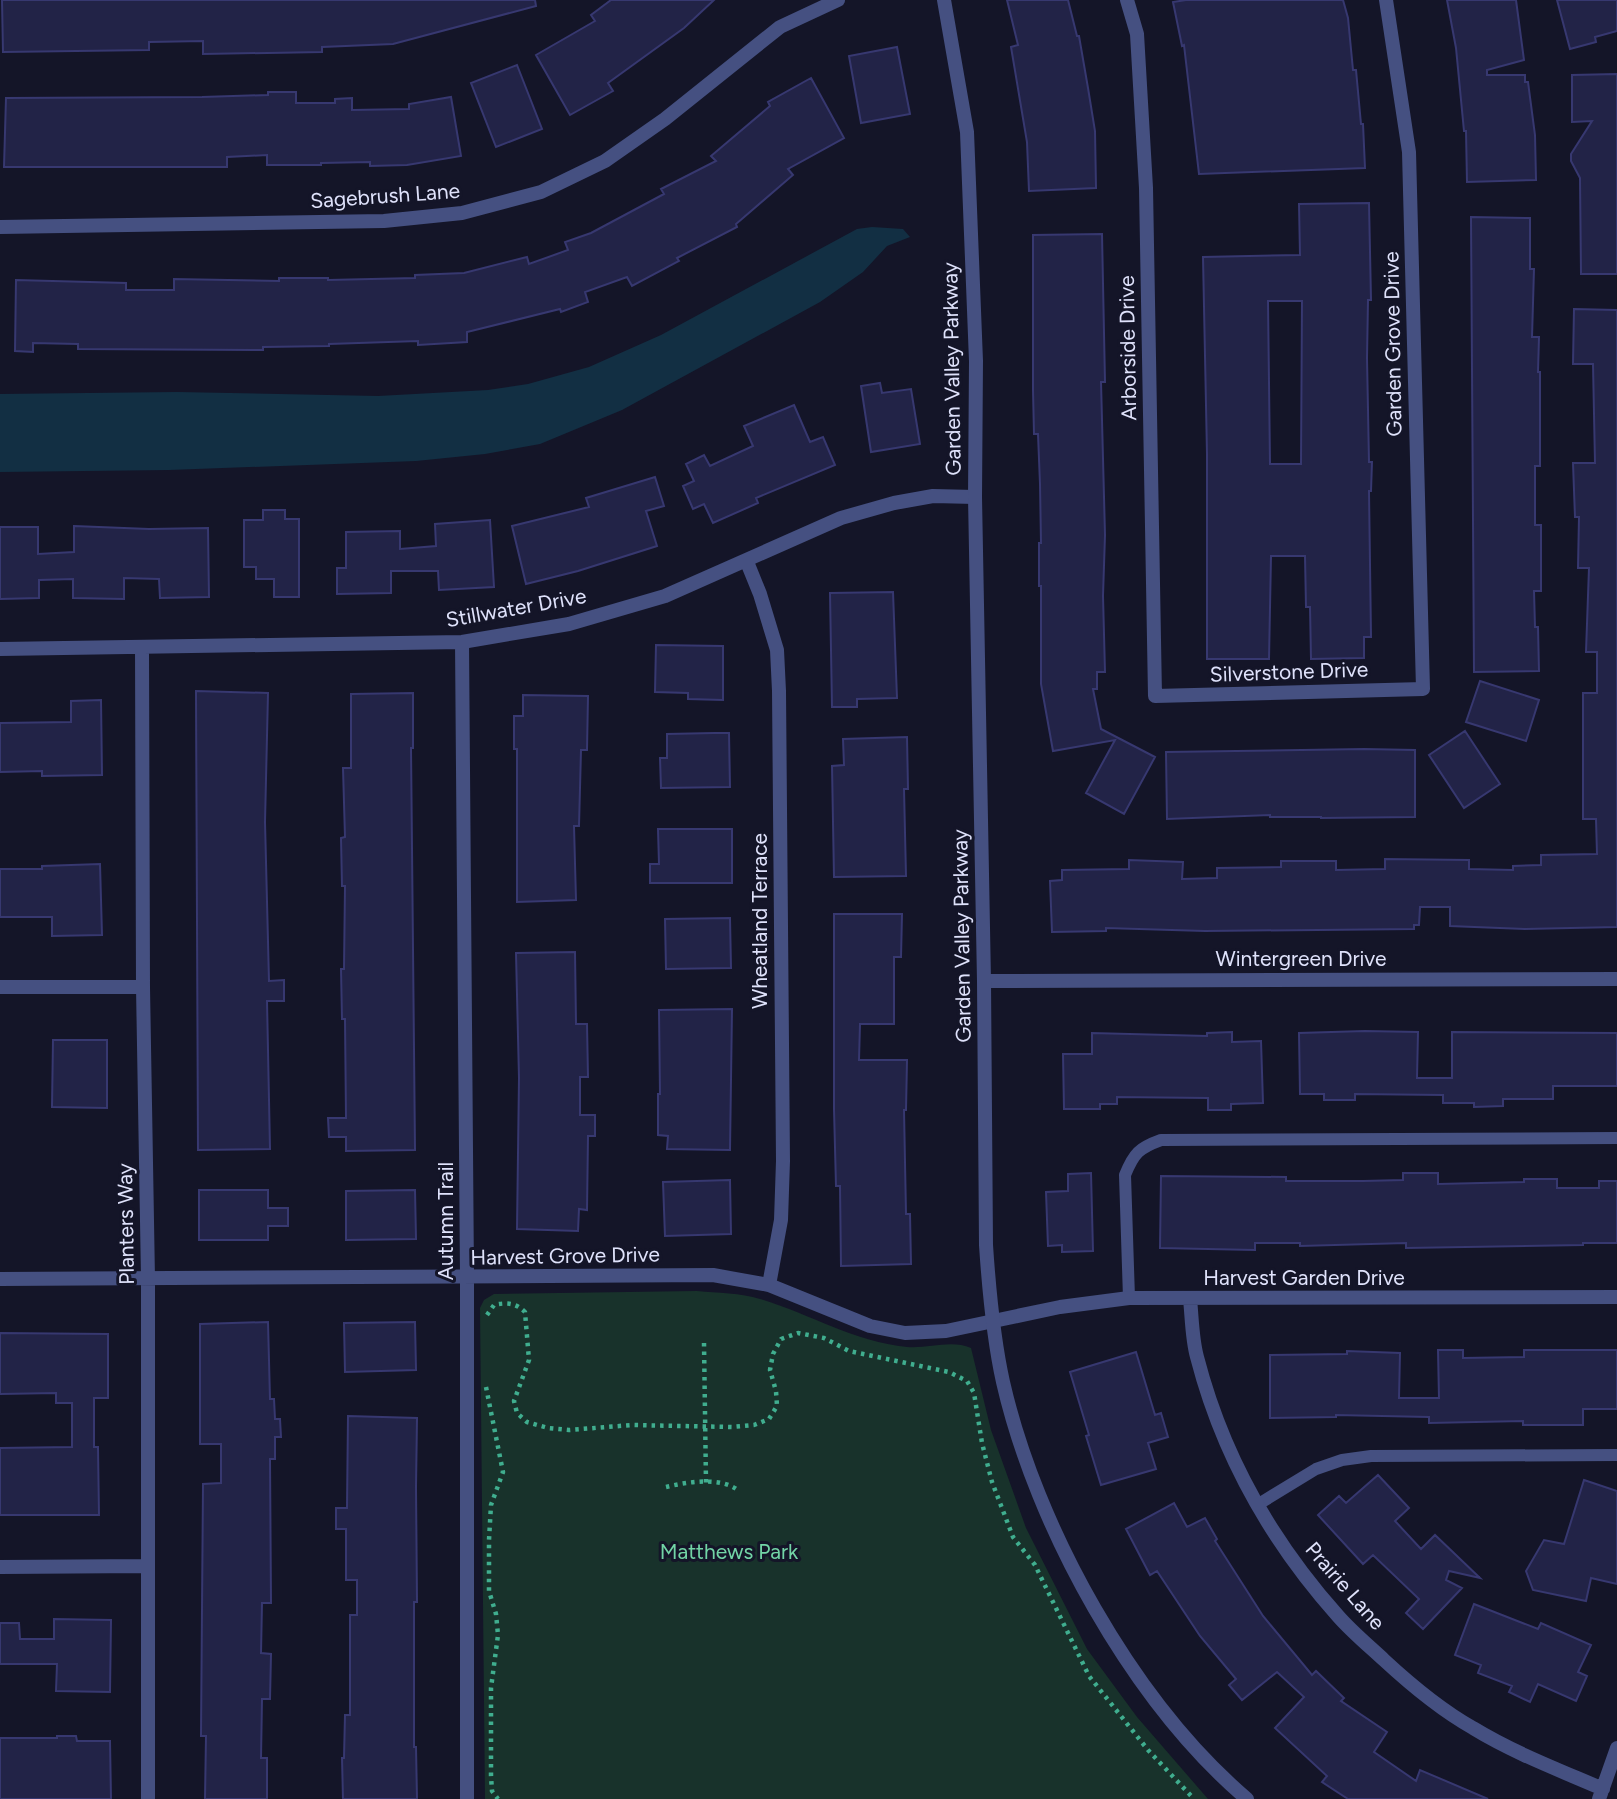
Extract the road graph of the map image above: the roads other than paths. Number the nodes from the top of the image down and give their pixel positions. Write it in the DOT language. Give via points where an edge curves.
graph roads {
  1 [pos="838,0"];
  2 [pos="944,0"];
  3 [pos="1127,0"];
  4 [pos="1386,0"];
  5 [pos="0,227"];
  6 [pos="975,497"];
  7 [pos="747,562"];
  8 [pos="462,642"];
  9 [pos="142,648"];
  10 [pos="0,649"];
  11 [pos="1423,689"];
  12 [pos="1155,696"];
  13 [pos="1617,979"];
  14 [pos="984,981"];
  15 [pos="0,987"];
  16 [pos="143,987"];
  17 [pos="1617,1138"];
  18 [pos="467,1278"];
  19 [pos="0,1279"];
  20 [pos="148,1279"];
  21 [pos="769,1285"];
  22 [pos="1617,1297"];
  23 [pos="1129,1298"];
  24 [pos="1190,1299"];
  25 [pos="994,1322"];
  26 [pos="1617,1455"];
  27 [pos="1257,1505"];
  28 [pos="147,1566"];
  29 [pos="0,1567"];
  30 [pos="1617,1748"];
  31 [pos="1601,1794"];
  32 [pos="148,1799"];
  33 [pos="467,1799"];
  34 [pos="1247,1799"];
  1 -- 5 [label="street, Sagebrush Lane" via="780,27 605,161 541,192 462,214 384,221"];
  2 -- 6 [label="street, Garden Valley Parkway" via="967,132 976,361"];
  3 -- 12 [label="street, Arborside Drive" via="1137,34 1146,188"];
  4 -- 11 [label="street, Garden Grove Drive" via="1409,152"];
  6 -- 7 [label="street, Stillwater Drive" via="933,496 868,510"];
  6 -- 14 [label="street, Garden Valley Parkway"];
  7 -- 8 [label="street, Stillwater Drive" via="666,596 569,624"];
  7 -- 21 [label="street, Wheatland Terrace" via="777,650 779,691 783,1172 781,1220"];
  8 -- 9 [label="street, Stillwater Drive"];
  8 -- 18 [label="street, Autumn Trail"];
  9 -- 10 [label="street, Stillwater Drive"];
  9 -- 16 [label="street, Planters Way"];
  11 -- 12 [label="street, Silverstone Drive"];
  13 -- 14 [label="street, Wintergreen Drive"];
  14 -- 25 [label="street, Garden Valley Parkway" via="986,1245"];
  15 -- 16 [label="street"];
  16 -- 20 [label="street, Planters Way"];
  17 -- 23 [label="lane" via="1161,1140 1143,1147 1125,1175"];
  18 -- 20 [label="street, Harvest Grove Drive"];
  18 -- 21 [label="street, Harvest Grove Drive" via="713,1275"];
  18 -- 33 [label="street, Autumn Trail"];
  19 -- 20 [label="street, Harvest Grove Drive"];
  20 -- 28 [label="street, Planters Way"];
  21 -- 25 [label="street, Harvest Grove Drive" via="870,1326 905,1333"];
  22 -- 24 [label="street, Harvest Garden Drive"];
  23 -- 24 [label="street, Harvest Garden Drive"];
  23 -- 25 [label="street, Harvest Garden Drive" via="1089,1301"];
  24 -- 27 [label="street, Prairie Lane" via="1196,1356 1215,1415"];
  25 -- 34 [label="street, Garden Valley Parkway" via="1014,1424 1044,1504 1086,1592 1165,1713 1194,1749"];
  26 -- 27 [label="lane" via="1342,1460 1316,1469"];
  27 -- 31 [label="street, Prairie Lane" via="1340,1618 1401,1675 1470,1727"];
  28 -- 29 [label="street"];
  28 -- 32 [label="street, Planters Way"];
  30 -- 31 [label="street"];
}
